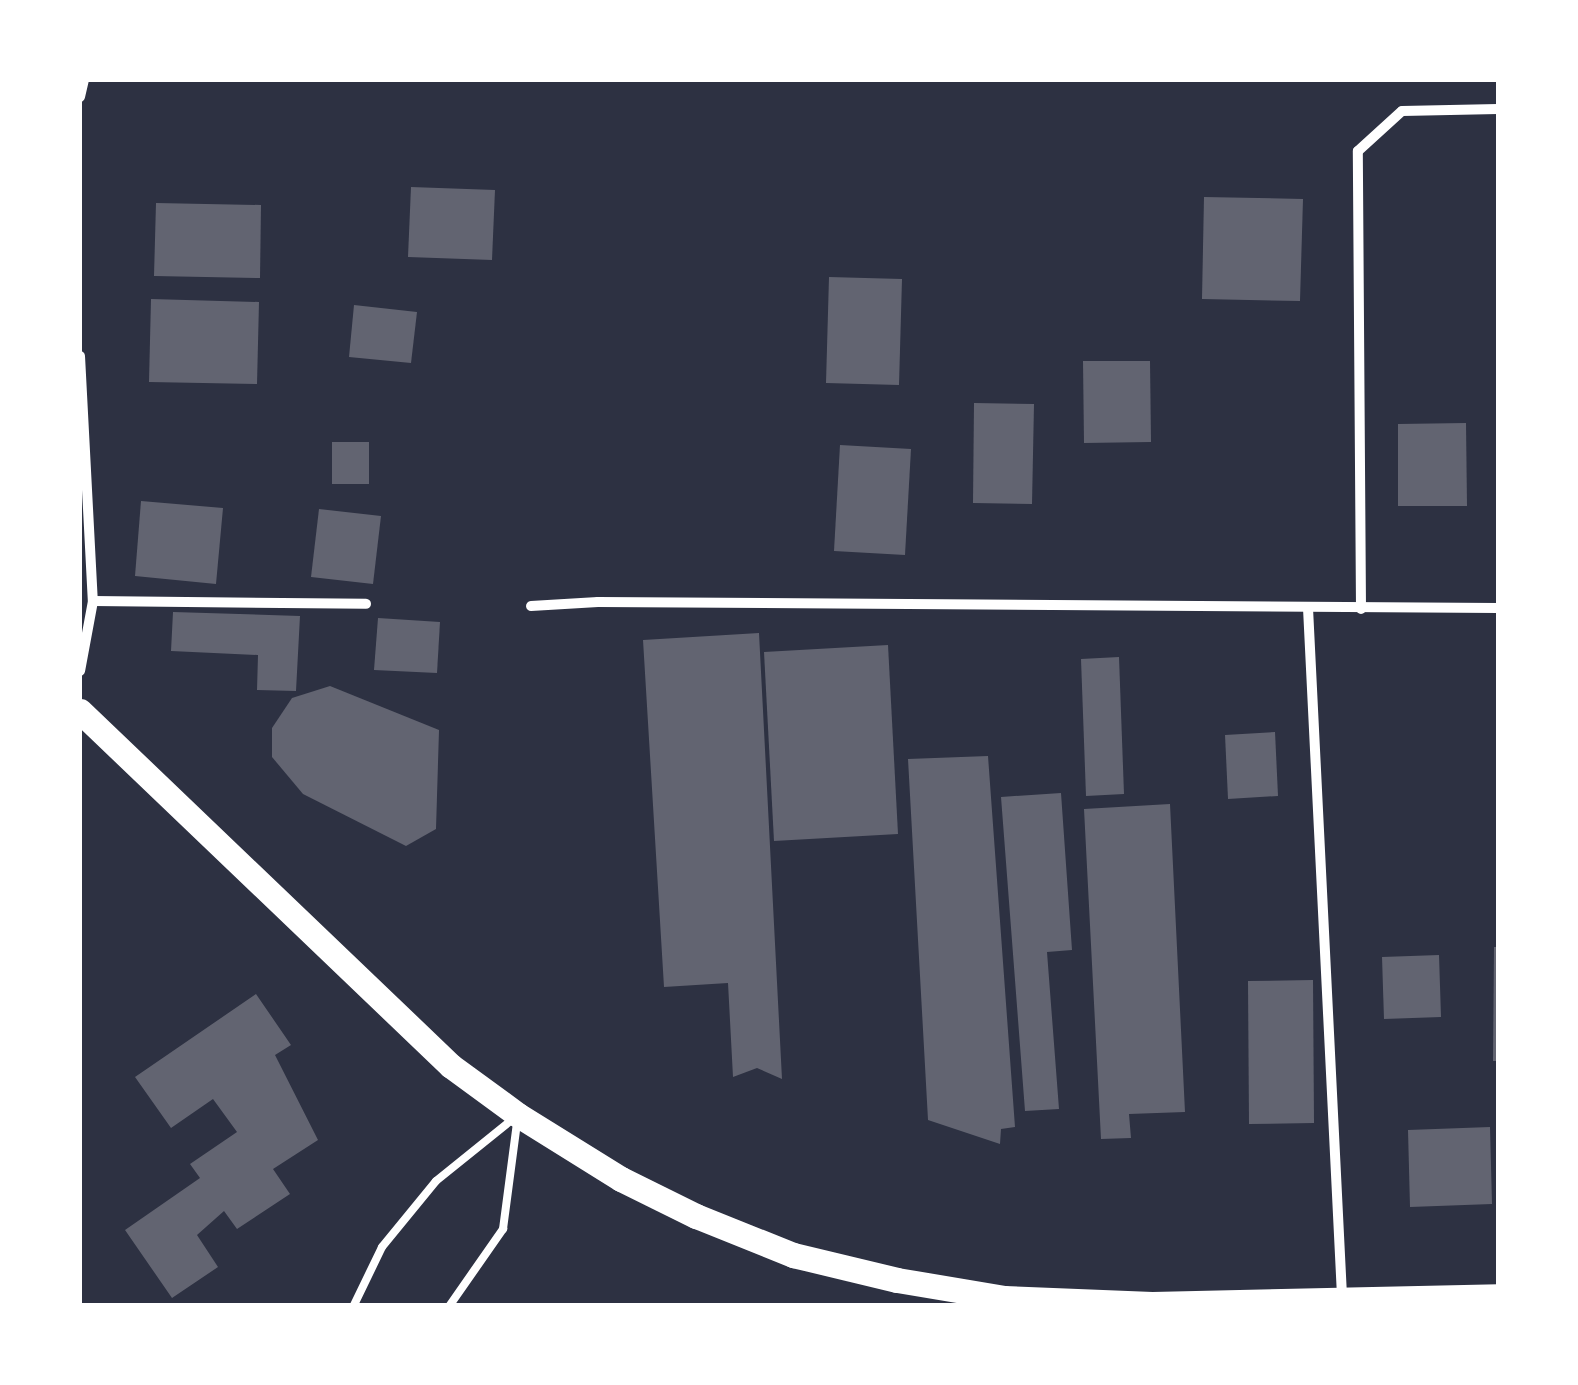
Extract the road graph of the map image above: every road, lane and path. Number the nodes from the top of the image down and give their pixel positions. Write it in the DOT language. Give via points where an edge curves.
graph roads {
  1 [pos="84,80"];
  2 [pos="80,97"];
  3 [pos="1498,109"];
  4 [pos="80,356"];
  5 [pos="93,601"];
  6 [pos="366,604"];
  7 [pos="531,606"];
  8 [pos="1308,608"];
  9 [pos="1498,608"];
  10 [pos="1360,609"];
  11 [pos="80,672"];
  12 [pos="80,711"];
  13 [pos="518,1115"];
  14 [pos="1498,1296"];
  15 [pos="1342,1298"];
  16 [pos="354,1305"];
  17 [pos="450,1305"];
  1 -- 2 [label="street"];
  3 -- 10 [label="street" via="1402,111 1358,151"];
  4 -- 5 [label="street"];
  5 -- 6 [label="street"];
  5 -- 11 [label="street"];
  7 -- 8 [label="street"];
  8 -- 10 [label="street"];
  8 -- 15 [label="street"];
  9 -- 10 [label="street"];
  12 -- 13 [label="main road" via="432,1050"];
  13 -- 15 [label="main road" via="696,1216 792,1254 897,1280 1004,1298 1152,1304"];
  13 -- 16 [label="lane" via="436,1181 382,1247"];
  13 -- 17 [label="lane" via="503,1230"];
  14 -- 15 [label="main road"];
}
